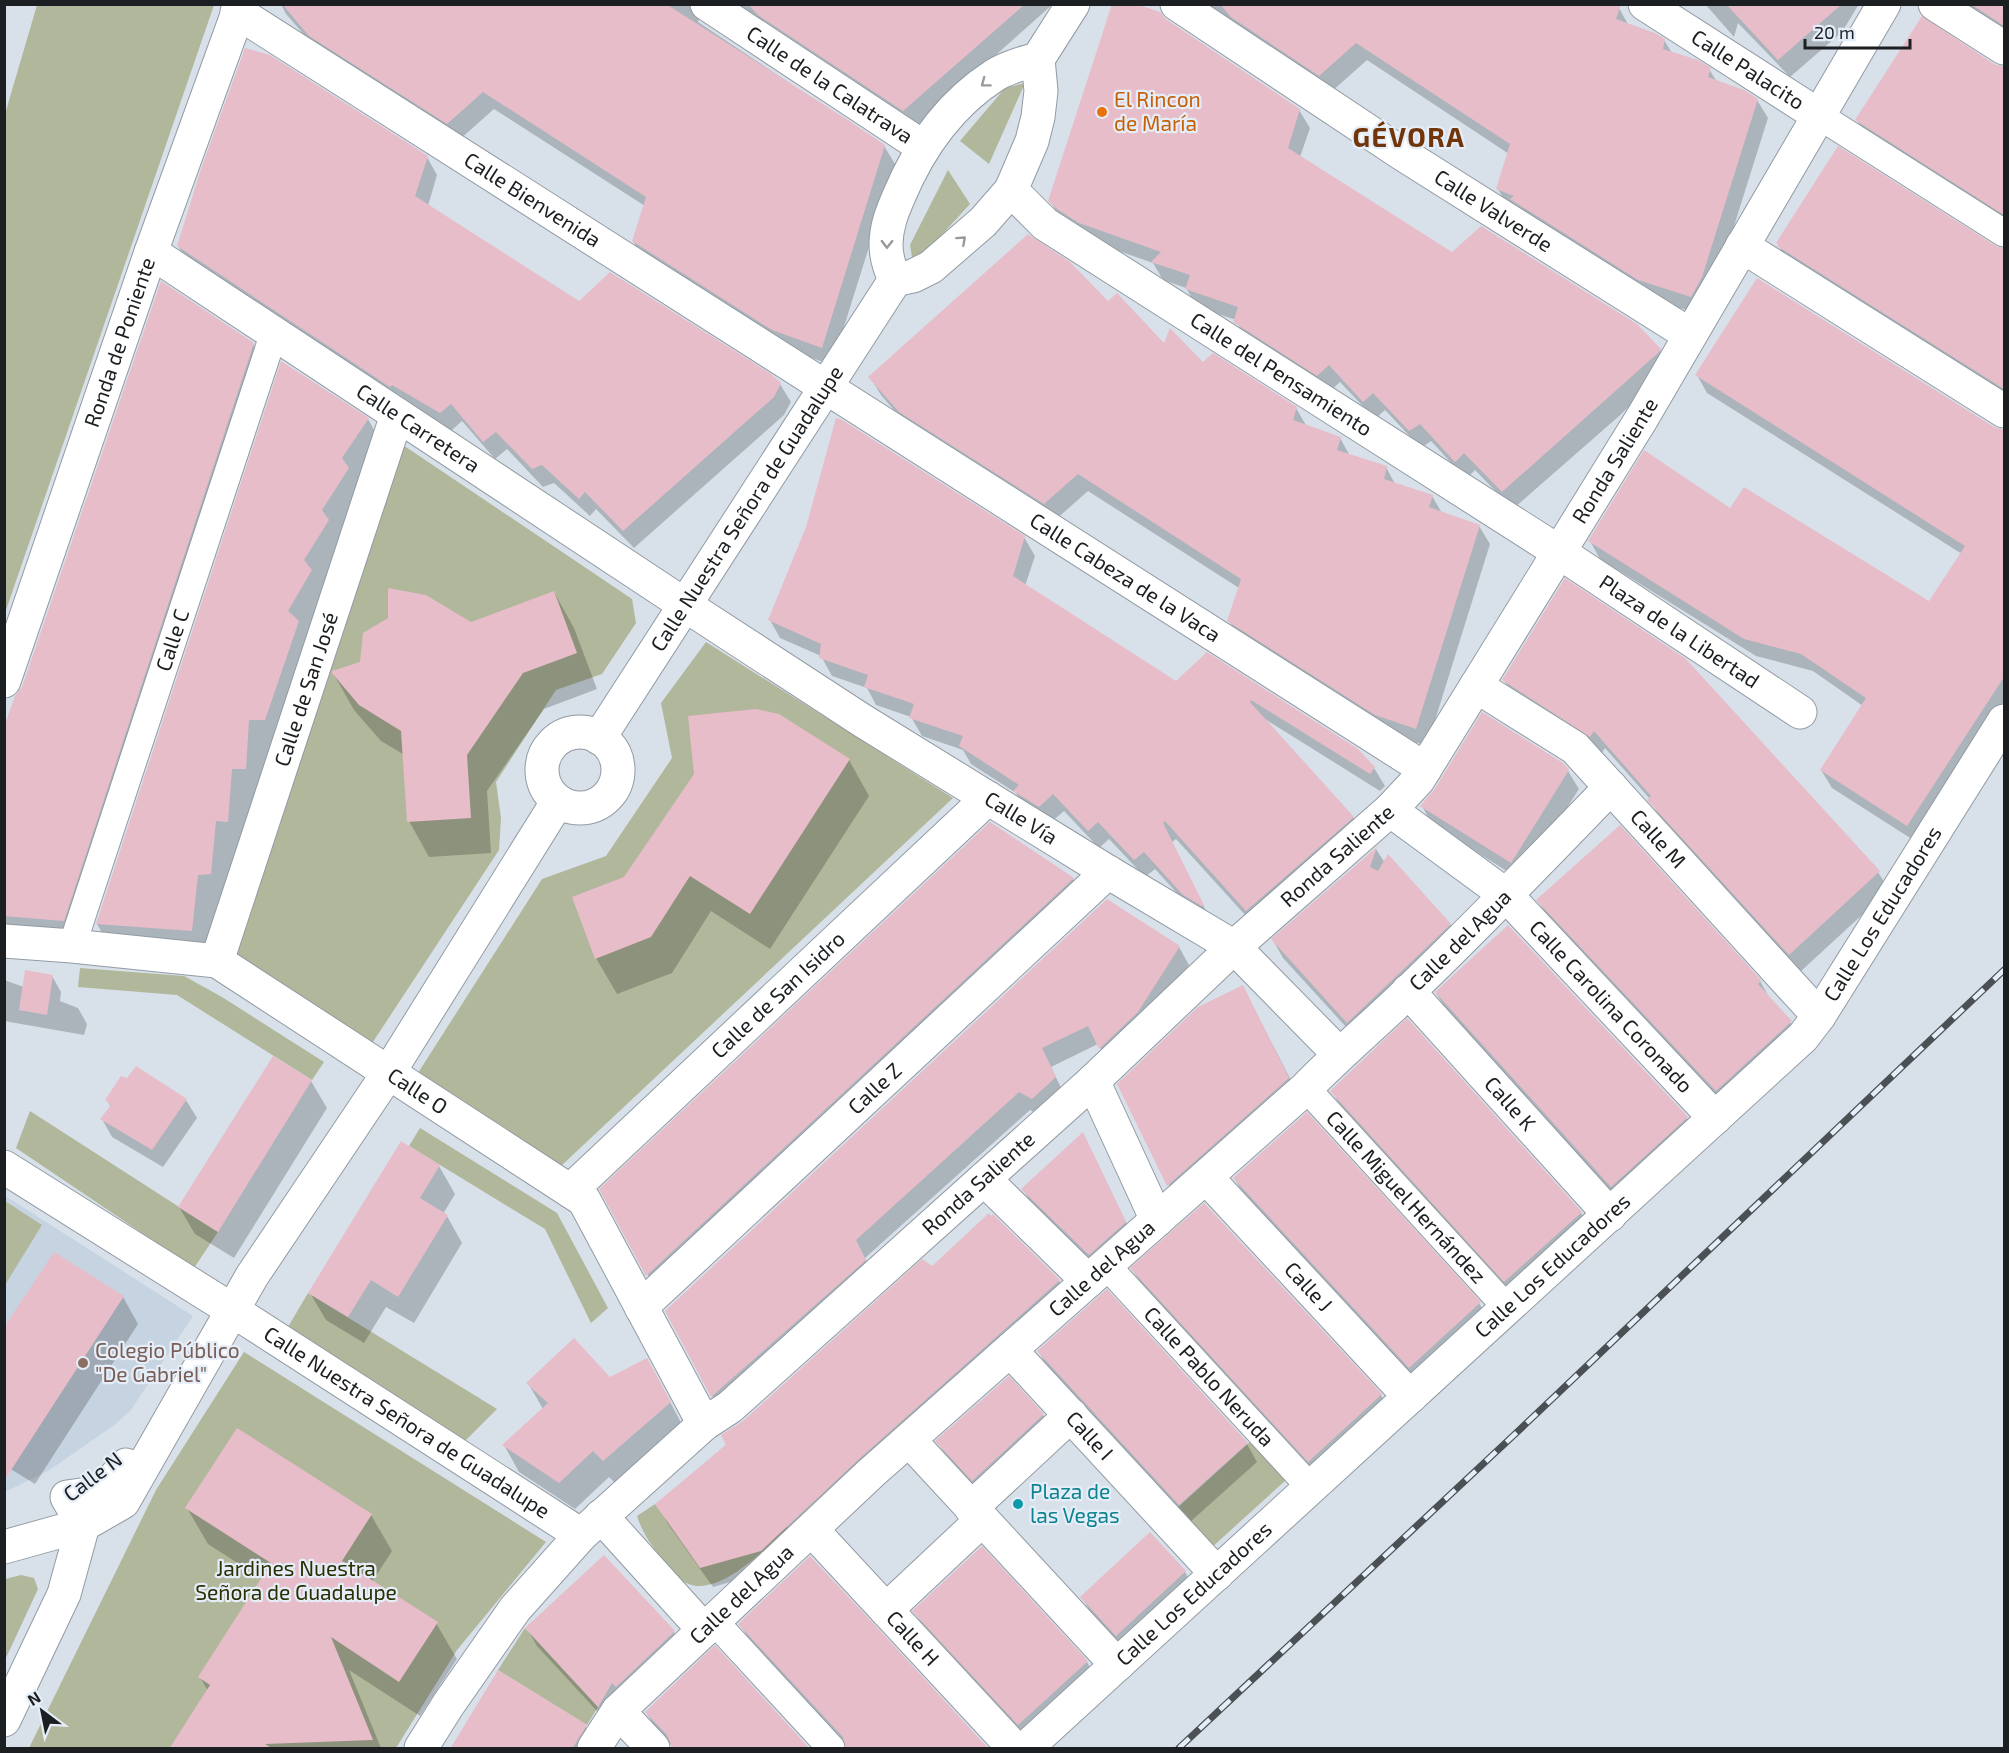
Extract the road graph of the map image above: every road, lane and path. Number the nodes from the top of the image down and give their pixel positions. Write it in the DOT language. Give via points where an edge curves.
graph roads {
  1 [pos="707,4"];
  2 [pos="1073,4"];
  3 [pos="1177,4"];
  4 [pos="1645,4"];
  5 [pos="1884,4"];
  6 [pos="1935,4"];
  7 [pos="239,8"];
  8 [pos="2004,48"];
  9 [pos="1038,59"];
  10 [pos="1818,115"];
  11 [pos="923,147"];
  12 [pos="1011,190"];
  13 [pos="2004,232"];
  14 [pos="1742,246"];
  15 [pos="151,252"];
  16 [pos="895,280"];
  17 [pos="274,333"];
  18 [pos="1690,335"];
  19 [pos="826,387"];
  20 [pos="2004,411"];
  21 [pos="397,415"];
  22 [pos="1559,552"];
  23 [pos="685,605"];
  24 [pos="4,681"];
  25 [pos="1476,686"];
  26 [pos="1800,712"];
  27 [pos="2004,721"];
  28 [pos="599,738"];
  29 [pos="1425,769"];
  30 [pos="1611,787"];
  31 [pos="988,798"];
  32 [pos="558,801"];
  33 [pos="1390,810"];
  34 [pos="1108,872"];
  35 [pos="1506,895"];
  36 [pos="4,941"];
  37 [pos="72,946"];
  38 [pos="1234,947"];
  39 [pos="217,961"];
  40 [pos="1408,991"];
  41 [pos="1819,1016"];
  42 [pos="1339,1054"];
  43 [pos="389,1072"];
  44 [pos="1094,1081"];
  45 [pos="1306,1088"];
  46 [pos="1715,1118"];
  47 [pos="4,1167"];
  48 [pos="1206,1177"];
  49 [pos="984,1179"];
  50 [pos="570,1191"];
  51 [pos="1610,1215"];
  52 [pos="1157,1220"];
  53 [pos="1097,1273"];
  54 [pos="641,1307"];
  55 [pos="1507,1308"];
  56 [pos="232,1311"];
  57 [pos="1010,1350"];
  58 [pos="1410,1397"];
  59 [pos="173,1412"];
  60 [pos="1071,1415"];
  61 [pos="704,1424"];
  62 [pos="909,1440"];
  63 [pos="1311,1488"];
  64 [pos="67,1497"];
  65 [pos="977,1514"];
  66 [pos="83,1525"];
  67 [pos="591,1525"];
  68 [pos="812,1530"];
  69 [pos="14,1538"];
  70 [pos="70,1573"];
  71 [pos="1217,1574"];
  72 [pos="886,1610"];
  73 [pos="709,1626"];
  74 [pos="1117,1665"];
  75 [pos="618,1711"];
  76 [pos="4,1720"];
  77 [pos="421,1749"];
  78 [pos="594,1749"];
  79 [pos="653,1749"];
  80 [pos="831,1749"];
  81 [pos="1014,1749"];
  82 [pos="1026,1749"];
  1 -- 11 [label="street, Calle de la Calatrava"];
  2 -- 9 [label="street"];
  3 -- 18 [label="street, Calle Valverde" via="1401,153"];
  4 -- 10 [label="street, Calle Palacito"];
  5 -- 10 [label="street, Ronda Saliente"];
  6 -- 8 [label="street"];
  7 -- 15 [label="street, Ronda de Poniente"];
  7 -- 19 [label="street, Calle Bienvenida"];
  9 -- 11 [label="street, one-way" via="1016,65 974,91"];
  9 -- 12 [label="street" via="1038,117"];
  10 -- 13 [label="street"];
  10 -- 14 [label="street, Ronda Saliente"];
  11 -- 16 [label="street, one-way" via="889,218 886,245 888,265"];
  16 -- 12 [label="street, one-way" via="931,267 983,222"];
  12 -- 22 [label="street, Calle del Pensamiento" via="1045,224"];
  14 -- 18 [label="street, Ronda Saliente"];
  14 -- 20 [label="street"];
  15 -- 17 [label="street, Calle Carretera"];
  15 -- 24 [label="street, Ronda de Poniente"];
  16 -- 19 [label="street, Calle Nuestra Señora de Guadalupe"];
  17 -- 21 [label="street, Calle Carretera"];
  17 -- 37 [label="street, Calle C"];
  18 -- 22 [label="street, Ronda Saliente"];
  19 -- 23 [label="street, Calle Nuestra Señora de Guadalupe"];
  19 -- 29 [label="street, Calle Cabeza de la Vaca"];
  21 -- 23 [label="street, Calle Carretera"];
  21 -- 39 [label="street, Calle de San José"];
  22 -- 25 [label="street, Ronda Saliente"];
  22 -- 26 [label="street, Plaza de la Libertad"];
  23 -- 28 [label="street, Calle Nuestra Señora de Guadalupe"];
  23 -- 31 [label="street, Calle Vía"];
  25 -- 29 [label="street, Ronda Saliente"];
  25 -- 30 [label="street, Calle M" via="1575,748"];
  27 -- 41 [label="street, Calle Los Educadores"];
  28 -- 32 [label="street" via="577,732 555,741 548,750 541,772 549,794"];
  28 -- 32 [label="street" via="614,754 614,786 590,807 579,808"];
  29 -- 33 [label="street, Ronda Saliente"];
  30 -- 35 [label="street, Calle del Agua"];
  30 -- 41 [label="street, Calle M"];
  31 -- 34 [label="street, Calle Vía"];
  31 -- 50 [label="street, Calle de San Isidro"];
  32 -- 43 [label="street"];
  33 -- 35 [label="street, Calle Carolina Coronado"];
  33 -- 38 [label="street, Ronda Saliente"];
  34 -- 38 [label="street, Calle Vía"];
  34 -- 54 [label="street, Calle Z"];
  35 -- 40 [label="street, Calle del Agua"];
  35 -- 46 [label="street, Calle Carolina Coronado"];
  36 -- 37 [label="street, Calle O"];
  37 -- 39 [label="street, Calle O"];
  38 -- 42 [label="street, Calle Vía"];
  38 -- 44 [label="street, Ronda Saliente"];
  39 -- 43 [label="street, Calle O"];
  40 -- 42 [label="street, Calle del Agua"];
  40 -- 51 [label="street, Calle K"];
  41 -- 46 [label="street, Calle Los Educadores" via="1803,1038"];
  42 -- 45 [label="street, Calle del Agua"];
  43 -- 50 [label="street, Calle O"];
  43 -- 56 [label="street"];
  44 -- 49 [label="street, Ronda Saliente"];
  44 -- 52 [label="street"];
  45 -- 48 [label="street, Calle del Agua"];
  45 -- 55 [label="street, Calle Miguel Hernández"];
  46 -- 51 [label="street, Calle Los Educadores"];
  47 -- 56 [label="street, Calle Nuestra Señora de Guadalupe"];
  48 -- 52 [label="street, Calle del Agua"];
  48 -- 58 [label="street, Calle J"];
  49 -- 53 [label="street"];
  49 -- 61 [label="street, Ronda Saliente" via="730,1407"];
  50 -- 54 [label="street, Calle O" via="584,1200"];
  51 -- 55 [label="street, Calle Los Educadores"];
  52 -- 53 [label="street, Calle del Agua"];
  53 -- 57 [label="street, Calle del Agua"];
  53 -- 63 [label="street, Calle Pablo Neruda"];
  54 -- 61 [label="street, Calle O"];
  55 -- 58 [label="street, Calle Los Educadores"];
  56 -- 59 [label="street"];
  56 -- 67 [label="street, Calle Nuestra Señora de Guadalupe"];
  57 -- 60 [label="street, Calle I"];
  57 -- 62 [label="street, Calle del Agua"];
  58 -- 63 [label="street, Calle Los Educadores"];
  59 -- 64 [label="street, Calle N"];
  59 -- 66 [label="street" via="123,1502"];
  60 -- 65 [label="street"];
  60 -- 71 [label="street, Calle I"];
  61 -- 67 [label="street, Ronda Saliente"];
  62 -- 65 [label="street"];
  62 -- 68 [label="street, Calle del Agua"];
  63 -- 71 [label="street, Calle Los Educadores"];
  64 -- 66 [label="street"];
  64 -- 69 [label="street, Calle N"];
  65 -- 72 [label="street"];
  65 -- 74 [label="street"];
  66 -- 69 [label="street"];
  66 -- 70 [label="street"];
  67 -- 73 [label="street, Calle Nuestra Señora de Guadalupe"];
  67 -- 77 [label="street, Ronda Saliente" via="515,1610"];
  68 -- 72 [label="street, Calle H"];
  68 -- 73 [label="street, Calle del Agua"];
  69 -- 70 [label="street"];
  70 -- 76 [label="street" via="64,1594"];
  71 -- 74 [label="street, Calle Los Educadores"];
  72 -- 81 [label="street, Calle H"];
  73 -- 75 [label="street, Calle del Agua"];
  73 -- 80 [label="street"];
  74 -- 82 [label="street, Calle Los Educadores"];
  75 -- 78 [label="street, Calle del Agua"];
  75 -- 79 [label="street"];
}
